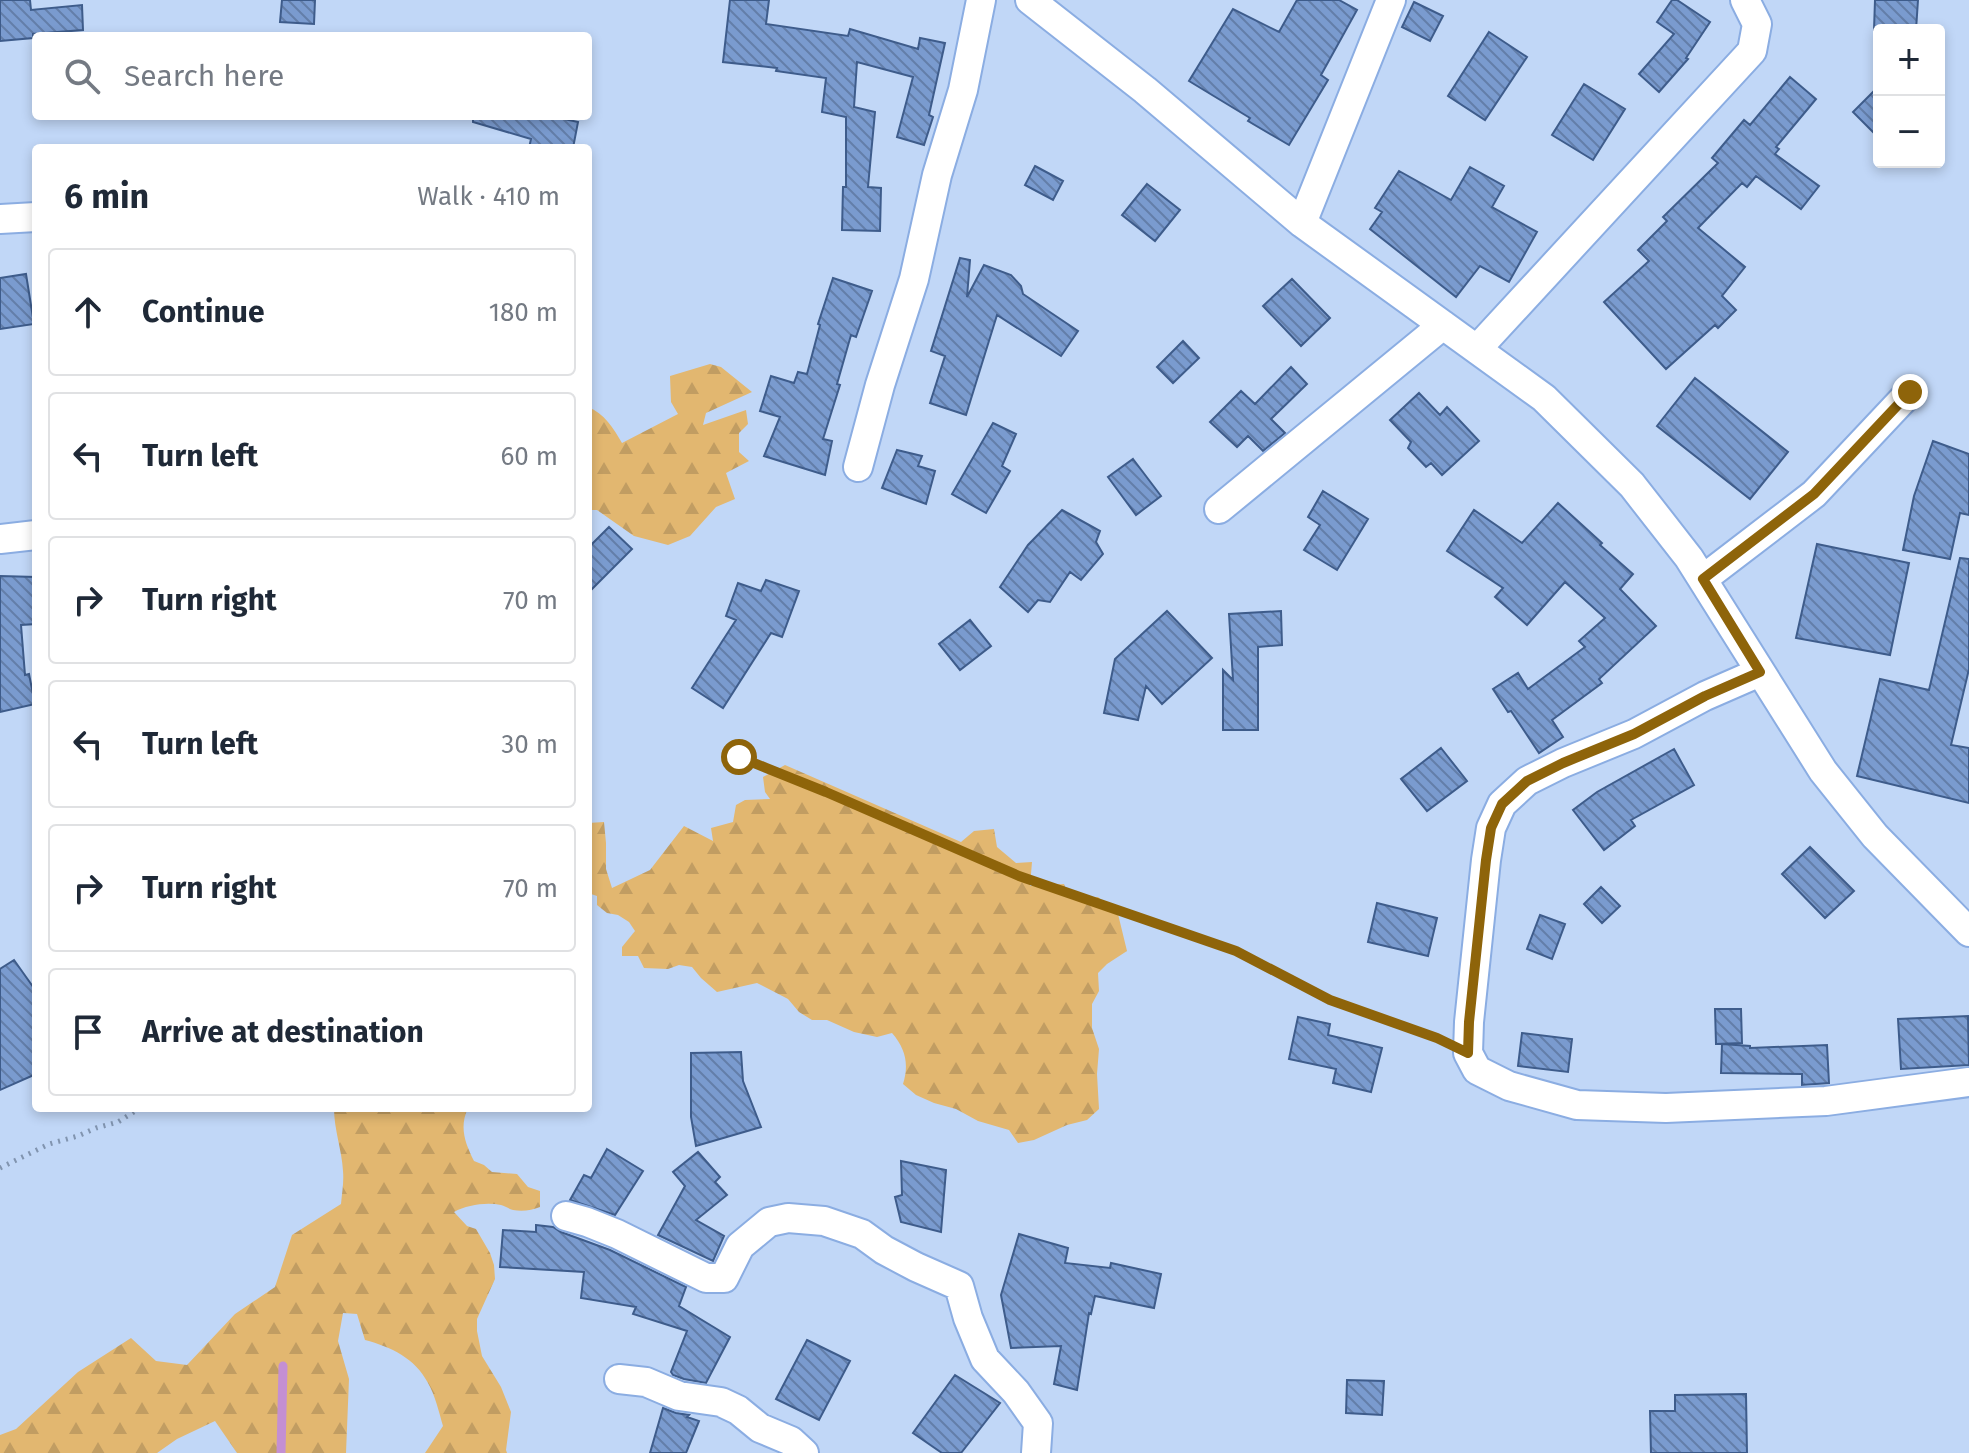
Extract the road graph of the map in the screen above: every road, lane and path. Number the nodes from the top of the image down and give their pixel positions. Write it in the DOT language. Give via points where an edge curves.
graph roads {
  1 [pos="981,0"];
  2 [pos="1030,0"];
  3 [pos="1391,0"];
  4 [pos="1745,0"];
  5 [pos="32,217"];
  6 [pos="0,219"];
  7 [pos="1302,223"];
  8 [pos="1443,325"];
  9 [pos="1477,349"];
  10 [pos="1910,392"];
  11 [pos="858,467"];
  12 [pos="1219,509"];
  13 [pos="32,535"];
  14 [pos="0,539"];
  15 [pos="1703,579"];
  16 [pos="1760,672"];
  17 [pos="739,757"];
  18 [pos="1969,932"];
  19 [pos="1468,1053"];
  20 [pos="1969,1082"];
  21 [pos="134,1112"];
  22 [pos="0,1168"];
  23 [pos="566,1216"];
  24 [pos="619,1379"];
  25 [pos="804,1453"];
  26 [pos="1036,1453"];
  1 -- 11 [label="street" via="914,279"];
  2 -- 7 [label="street"];
  3 -- 7 [label="street"];
  4 -- 9 [label="street" via="1757,24 1752,51"];
  5 -- 6 [label="street"];
  7 -- 8 [label="street"];
  8 -- 9 [label="street"];
  8 -- 12 [label="street"];
  9 -- 15 [label="street" via="1544,398 1632,485"];
  10 -- 15 [label="street" via="1814,494"];
  13 -- 14 [label="street"];
  15 -- 16 [label="street"];
  16 -- 18 [label="street" via="1823,771 1875,836"];
  16 -- 19 [label="street" via="1527,781 1502,804 1486,860"];
  17 -- 19 [label="path" via="1019,876 1236,951 1330,1000"];
  19 -- 20 [label="street" via="1477,1070 1509,1086 1577,1105 1666,1108 1826,1101"];
  21 -- 22 [label="path"];
  23 -- 26 [label="street" via="617,1234 706,1278 724,1278 740,1246 769,1222 824,1221 862,1234 959,1286 985,1359 1038,1423"];
  24 -- 25 [label="street" via="721,1402"];
}
